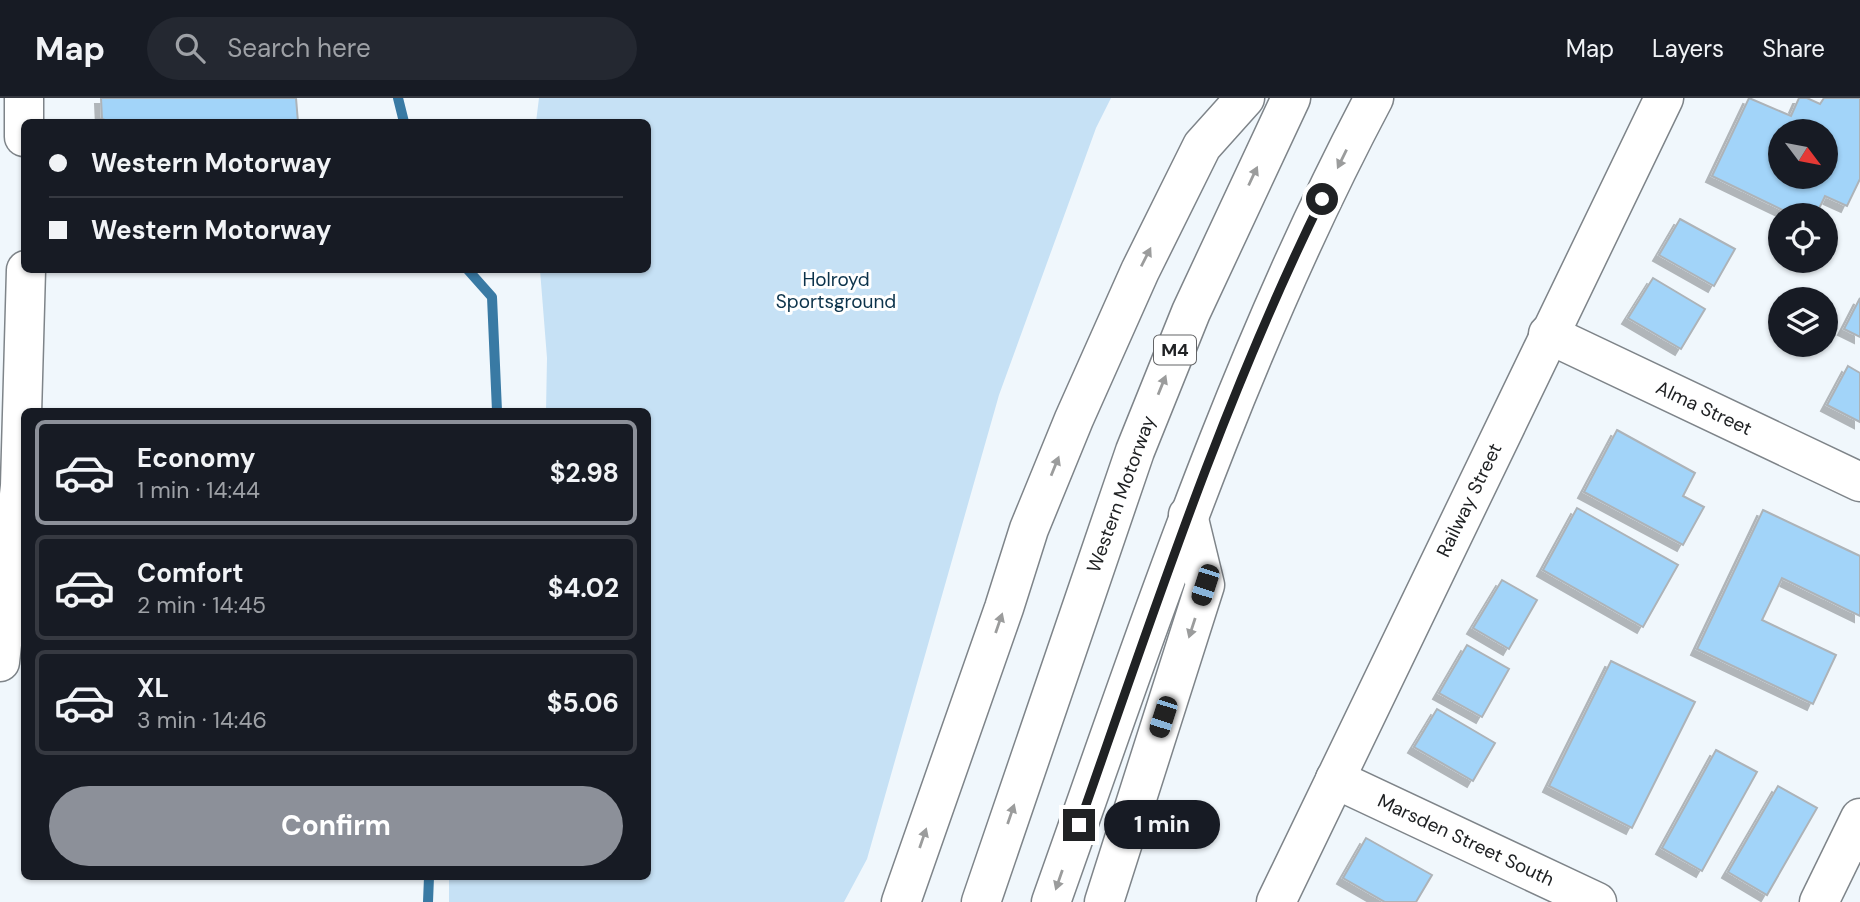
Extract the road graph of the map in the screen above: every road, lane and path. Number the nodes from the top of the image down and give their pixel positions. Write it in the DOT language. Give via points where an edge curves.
graph roads {
  1 [pos="24,98"];
  2 [pos="1245,98"];
  3 [pos="1291,98"];
  4 [pos="1374,98"];
  5 [pos="1664,98"];
  6 [pos="24,119"];
  7 [pos="26,273"];
  8 [pos="1548,334"];
  9 [pos="22,408"];
  10 [pos="21,450"];
  11 [pos="1860,482"];
  12 [pos="1188,515"];
  13 [pos="0,662"];
  14 [pos="1335,779"];
  15 [pos="1860,818"];
  16 [pos="901,902"];
  17 [pos="981,902"];
  18 [pos="1051,902"];
  19 [pos="1104,902"];
  20 [pos="1276,902"];
  21 [pos="1597,902"];
  22 [pos="1819,902"];
  1 -- 6 [label="main road"];
  16 -- 2 [label="main road, one-way" via="1029,529 1074,419 1202,146"];
  17 -- 3 [label="main road, Western Motorway / M4, one-way" via="1135,452 1191,312"];
  4 -- 12 [label="main road, one-way" via="1274,304"];
  5 -- 8 [label="main road, Railway Street"];
  7 -- 9 [label="main road"];
  8 -- 11 [label="main road, Alma Street"];
  8 -- 14 [label="main road, Railway Street"];
  10 -- 13 [label="main road"];
  12 -- 18 [label="main road, one-way"];
  12 -- 19 [label="main road, one-way" via="1205,585"];
  14 -- 20 [label="main road, Railway Street"];
  14 -- 21 [label="main road, Marsden Street South"];
  15 -- 22 [label="main road"];
}
